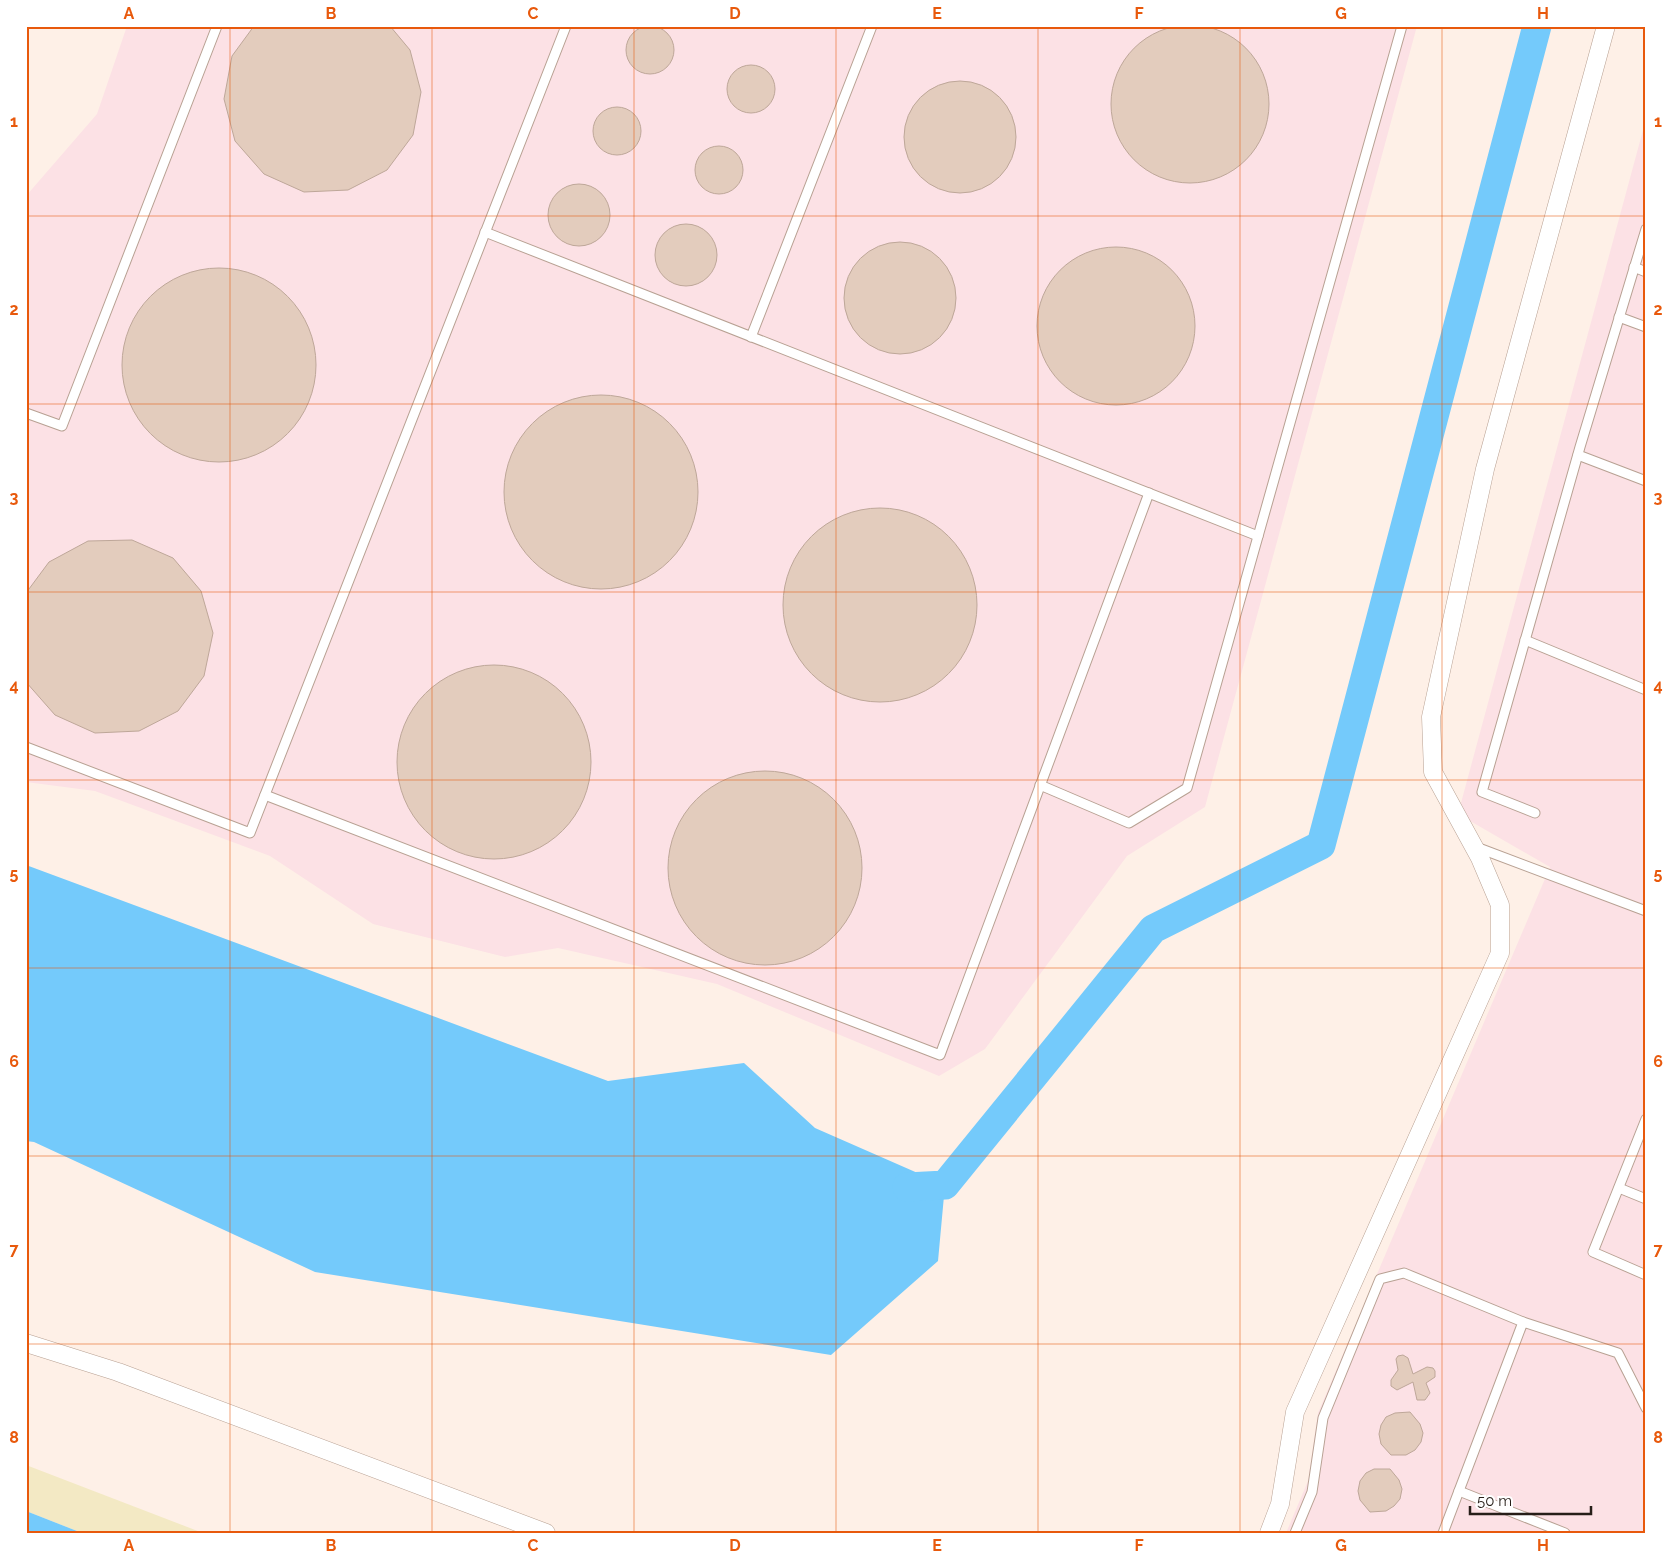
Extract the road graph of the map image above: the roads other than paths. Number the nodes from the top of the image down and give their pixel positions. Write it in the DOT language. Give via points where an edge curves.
graph roads {
  1 [pos="217,26"];
  2 [pos="566,26"];
  3 [pos="872,26"];
  4 [pos="1402,26"];
  5 [pos="1606,26"];
  6 [pos="1646,229"];
  7 [pos="485,232"];
  8 [pos="1634,267"];
  9 [pos="1646,272"];
  10 [pos="1619,317"];
  11 [pos="1646,327"];
  12 [pos="751,337"];
  13 [pos="26,413"];
  14 [pos="1578,455"];
  15 [pos="1646,481"];
  16 [pos="1149,493"];
  17 [pos="1258,536"];
  18 [pos="1525,640"];
  19 [pos="1646,690"];
  20 [pos="26,747"];
  21 [pos="1040,785"];
  22 [pos="265,795"];
  23 [pos="1535,814"];
  24 [pos="1474,846"];
  25 [pos="1646,911"];
  26 [pos="1646,1119"];
  27 [pos="1644,1131"];
  28 [pos="1619,1188"];
  29 [pos="1646,1200"];
  30 [pos="1646,1275"];
  31 [pos="1522,1322"];
  32 [pos="26,1343"];
  33 [pos="1646,1408"];
  34 [pos="1459,1491"];
  35 [pos="546,1533"];
  36 [pos="1269,1533"];
  37 [pos="1295,1533"];
  38 [pos="1443,1533"];
  39 [pos="1565,1533"];
  1 -- 13 [label="lane" via="62,426"];
  2 -- 7 [label="lane"];
  3 -- 12 [label="lane"];
  4 -- 17 [label="lane"];
  5 -- 24 [label="street" via="1485,469 1432,717 1433,772"];
  6 -- 8 [label="lane"];
  7 -- 12 [label="lane"];
  7 -- 22 [label="lane"];
  8 -- 9 [label="lane"];
  8 -- 10 [label="lane"];
  10 -- 11 [label="lane"];
  10 -- 14 [label="lane"];
  12 -- 16 [label="lane"];
  14 -- 15 [label="lane"];
  14 -- 18 [label="lane"];
  16 -- 17 [label="lane"];
  16 -- 21 [label="lane"];
  17 -- 21 [label="lane" via="1187,788 1129,823"];
  18 -- 19 [label="lane"];
  18 -- 23 [label="lane" via="1482,792"];
  20 -- 22 [label="lane" via="250,833"];
  21 -- 22 [label="lane" via="940,1056"];
  24 -- 25 [label="lane"];
  24 -- 36 [label="street" via="1500,905 1500,953 1295,1412 1280,1504"];
  26 -- 27 [label="lane"];
  27 -- 28 [label="lane"];
  28 -- 29 [label="lane"];
  28 -- 30 [label="lane" via="1594,1252"];
  31 -- 33 [label="lane" via="1618,1354"];
  31 -- 34 [label="lane"];
  31 -- 37 [label="lane" via="1404,1273 1380,1279 1323,1418 1312,1492"];
  32 -- 35 [label="street" via="118,1372"];
  34 -- 38 [label="lane"];
  34 -- 39 [label="lane"];
}
